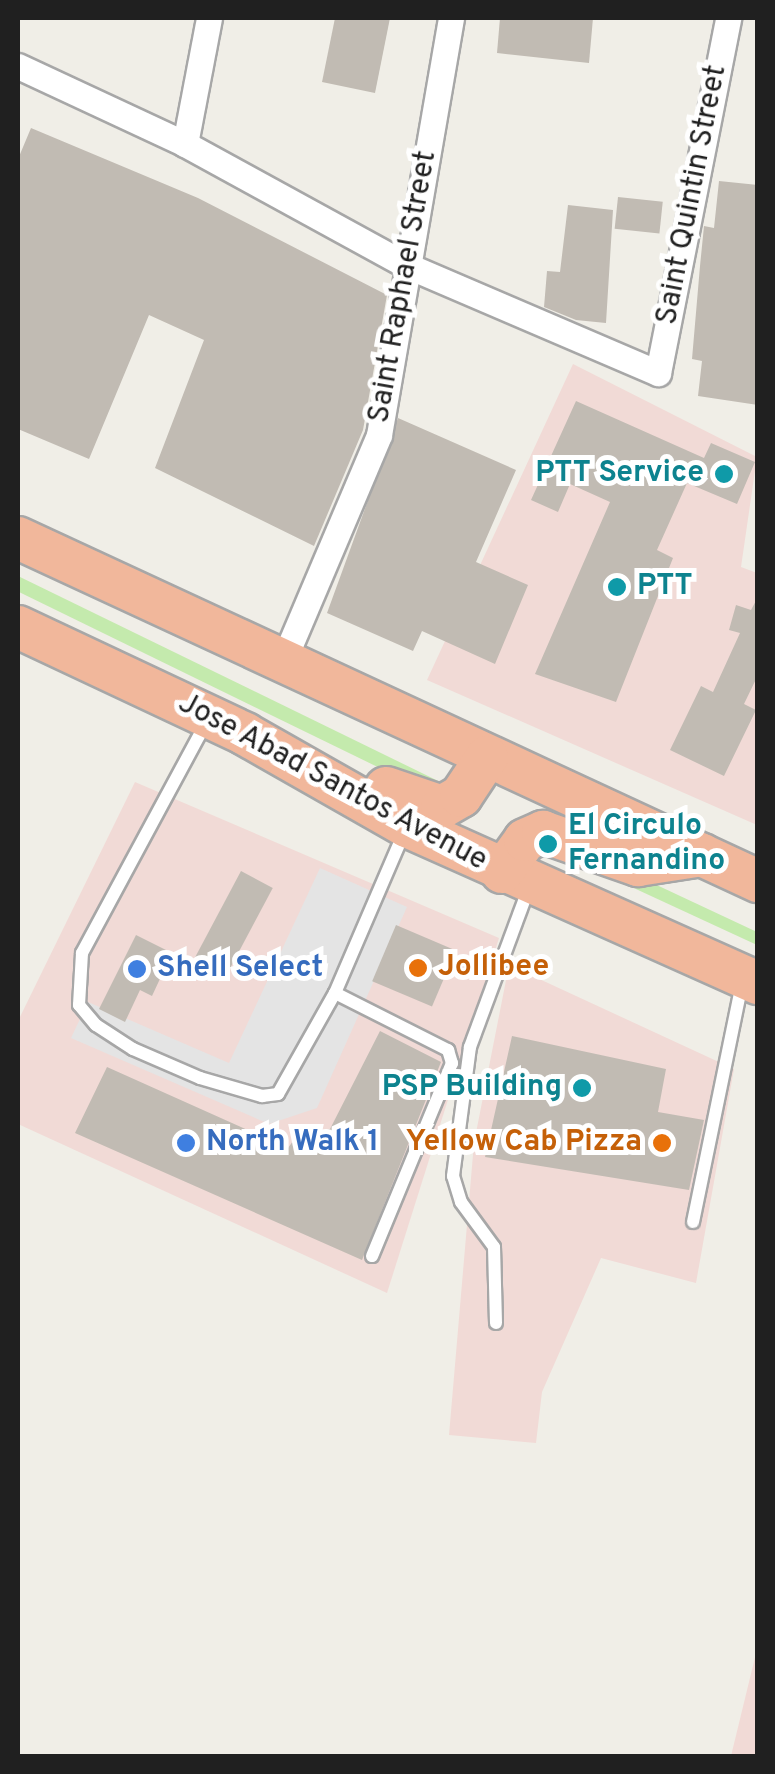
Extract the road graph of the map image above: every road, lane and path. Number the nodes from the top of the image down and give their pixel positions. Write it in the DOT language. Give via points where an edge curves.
graph roads {
  1 [pos="210,18"];
  2 [pos="451,18"];
  3 [pos="728,18"];
  4 [pos="18,66"];
  5 [pos="185,144"];
  6 [pos="408,266"];
  7 [pos="18,538"];
  8 [pos="18,626"];
  9 [pos="284,660"];
  10 [pos="209,716"];
  11 [pos="487,757"];
  12 [pos="350,799"];
  13 [pos="407,826"];
  14 [pos="702,855"];
  15 [pos="516,877"];
  16 [pos="758,881"];
  17 [pos="751,980"];
  18 [pos="335,993"];
  19 [pos="692,1222"];
  20 [pos="372,1256"];
  21 [pos="496,1324"];
  1 -- 5 [label="street"];
  2 -- 6 [label="street, Saint Raphael Street"];
  3 -- 6 [label="street, Saint Quintin Street" via="658,373"];
  4 -- 5 [label="street"];
  5 -- 6 [label="street"];
  6 -- 9 [label="street, Saint Raphael Street" via="379,436"];
  7 -- 9 [label="highway"];
  8 -- 10 [label="highway, Jose Abad Santos Avenue"];
  9 -- 11 [label="highway"];
  10 -- 12 [label="highway, Jose Abad Santos Avenue"];
  10 -- 18 [label="lane" via="82,954 80,1005 96,1025 133,1049 200,1078 270,1097 284,1086"];
  11 -- 12 [label="highway" via="461,796 442,807 368,782"];
  11 -- 14 [label="highway"];
  12 -- 13 [label="highway, Jose Abad Santos Avenue"];
  13 -- 15 [label="highway, Jose Abad Santos Avenue"];
  13 -- 18 [label="lane"];
  14 -- 15 [label="highway" via="638,865 543,832 524,840"];
  14 -- 16 [label="highway"];
  15 -- 17 [label="highway, Jose Abad Santos Avenue"];
  15 -- 21 [label="lane" via="470,1047 453,1176 460,1202 494,1247"];
  17 -- 19 [label="lane"];
  18 -- 20 [label="lane" via="448,1050 452,1063"];
}
